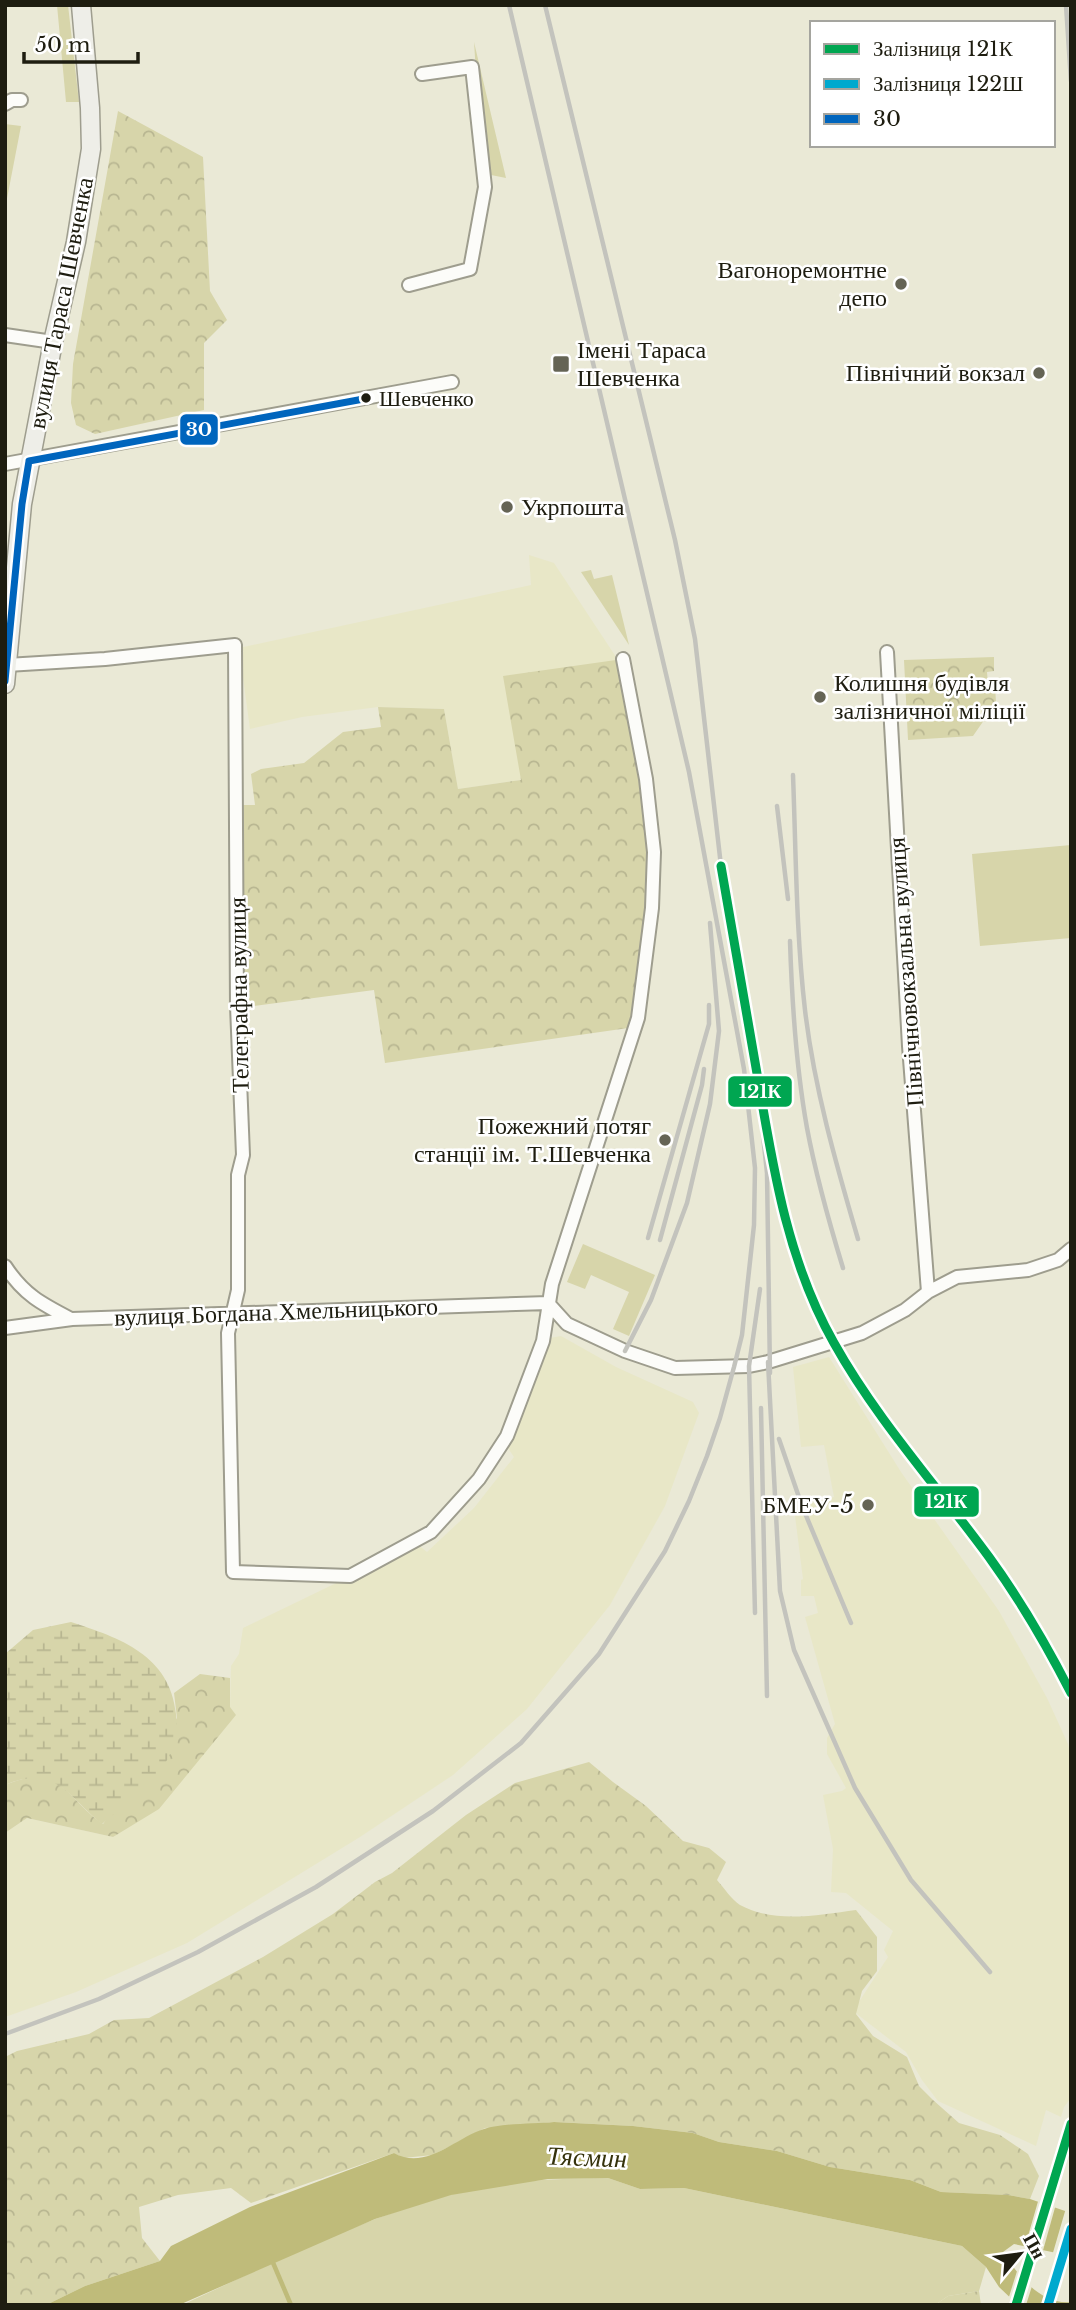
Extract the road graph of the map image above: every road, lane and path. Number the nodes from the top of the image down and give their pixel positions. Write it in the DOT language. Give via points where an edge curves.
graph roads {
  1 [pos="81,5"];
  2 [pos="422,74"];
  3 [pos="21,100"];
  4 [pos="5,104"];
  5 [pos="408,285"];
  6 [pos="5,335"];
  7 [pos="53,342"];
  8 [pos="452,382"];
  9 [pos="29,461"];
  10 [pos="5,464"];
  11 [pos="887,652"];
  12 [pos="623,659"];
  13 [pos="7,664"];
  14 [pos="5,684"];
  15 [pos="1071,1249"];
  16 [pos="5,1266"];
  17 [pos="928,1292"];
  18 [pos="548,1303"];
  19 [pos="233,1312"];
  20 [pos="72,1319"];
  21 [pos="5,1328"];
  1 -- 7 [label="main road, вулиця Тараса Шевченка" via="90,149 76,242"];
  2 -- 5 [label="street" via="472,67 485,187 470,269"];
  3 -- 4 [label="street"];
  6 -- 7 [label="street"];
  7 -- 9 [label="main road, вулиця Тараса Шевченка"];
  8 -- 9 [label="street"];
  9 -- 10 [label="street"];
  9 -- 13 [label="main road, вулиця Тараса Шевченка"];
  11 -- 17 [label="street, Північновокзальна вулиця"];
  12 -- 18 [label="street" via="646,779 654,852 652,908 638,1018"];
  13 -- 14 [label="main road, вулиця Тараса Шевченка"];
  13 -- 19 [label="street, Телеграфна вулиця" via="235,645 237,1006 243,1155 238,1175 238,1290"];
  15 -- 17 [label="street" via="1048,1264 957,1277"];
  16 -- 20 [label="street" via="36,1301"];
  17 -- 18 [label="street" via="905,1310 833,1343 760,1365 686,1369 625,1351 567,1324"];
  18 -- 19 [label="street, вулиця Богдана Хмельницького"];
  18 -- 19 [label="street, Телеграфна вулиця" via="543,1341 507,1436 479,1479 430,1532 350,1576 233,1572 228,1333"];
  19 -- 20 [label="street, вулиця Богдана Хмельницького"];
  20 -- 21 [label="street, вулиця Богдана Хмельницького"];
}
